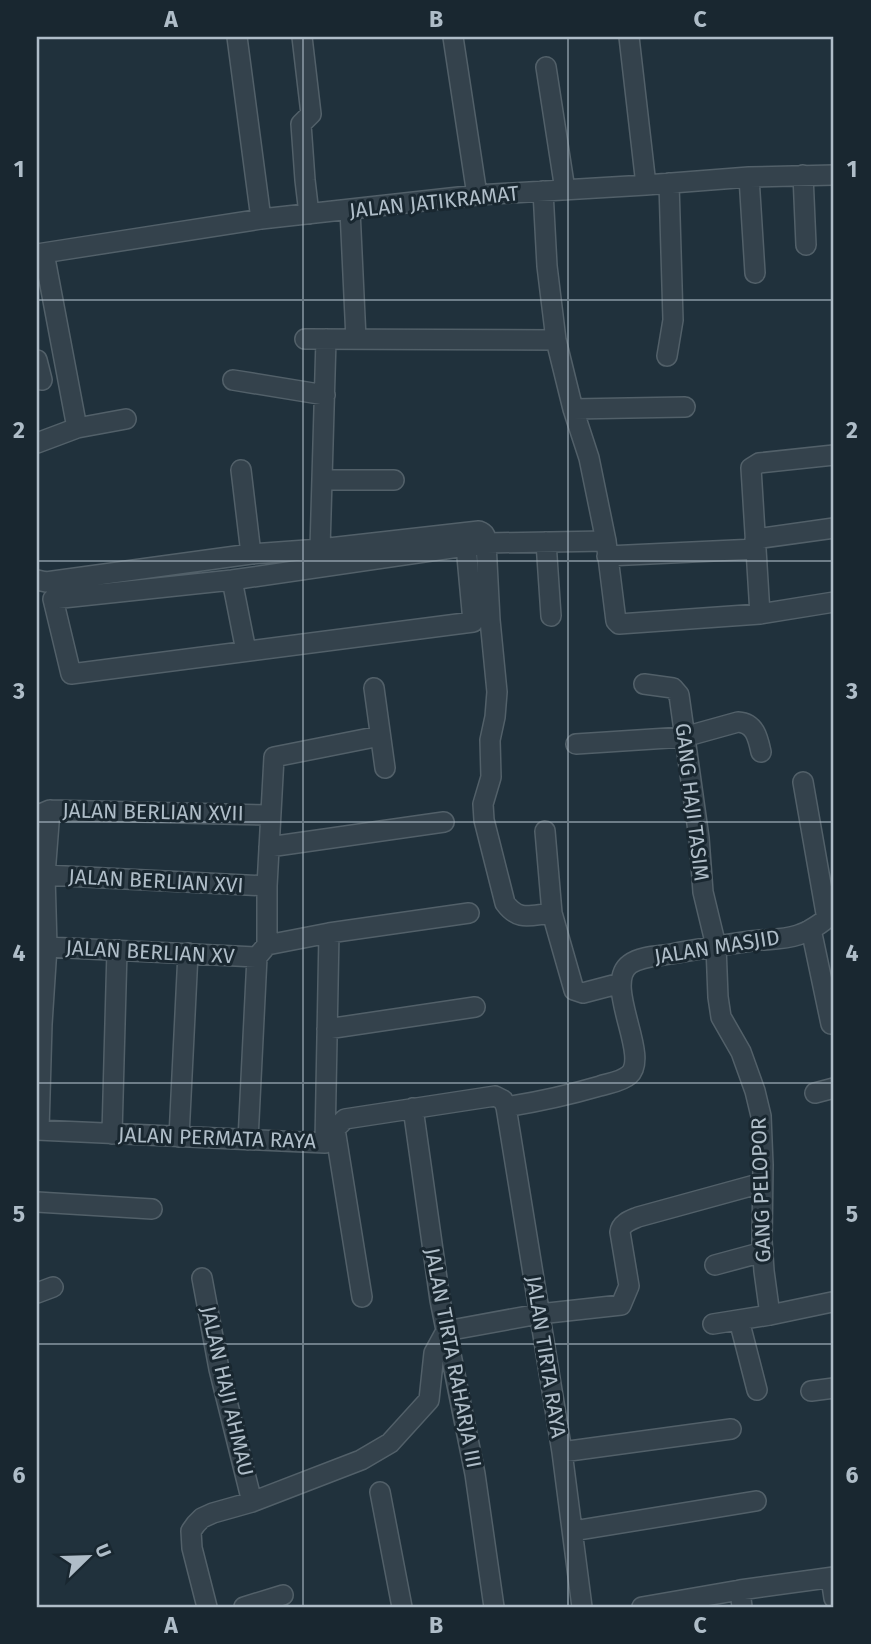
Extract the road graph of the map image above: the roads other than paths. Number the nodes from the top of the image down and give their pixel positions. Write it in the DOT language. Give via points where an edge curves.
graph roads {
  1 [pos="237,37"];
  2 [pos="302,37"];
  3 [pos="453,37"];
  4 [pos="629,37"];
  5 [pos="546,67"];
  6 [pos="625,104"];
  7 [pos="803,175"];
  8 [pos="834,175"];
  9 [pos="749,177"];
  10 [pos="639,181"];
  11 [pos="670,183"];
  12 [pos="564,184"];
  13 [pos="544,191"];
  14 [pos="477,195"];
  15 [pos="350,210"];
  16 [pos="309,214"];
  17 [pos="261,219"];
  18 [pos="806,245"];
  19 [pos="41,253"];
  20 [pos="755,273"];
  21 [pos="305,339"];
  22 [pos="326,339"];
  23 [pos="356,339"];
  24 [pos="556,340"];
  25 [pos="667,356"];
  26 [pos="37,360"];
  27 [pos="42,380"];
  28 [pos="233,380"];
  29 [pos="325,395"];
  30 [pos="685,407"];
  31 [pos="573,409"];
  32 [pos="126,419"];
  33 [pos="78,428"];
  34 [pos="37,443"];
  35 [pos="834,455"];
  36 [pos="240,470"];
  37 [pos="323,480"];
  38 [pos="394,480"];
  39 [pos="834,528"];
  40 [pos="546,542"];
  41 [pos="486,543"];
  42 [pos="756,544"];
  43 [pos="466,546"];
  44 [pos="607,548"];
  45 [pos="320,549"];
  46 [pos="251,554"];
  47 [pos="37,580"];
  48 [pos="232,580"];
  49 [pos="834,602"];
  50 [pos="760,614"];
  51 [pos="551,616"];
  52 [pos="246,651"];
  53 [pos="644,684"];
  54 [pos="374,688"];
  55 [pos="380,736"];
  56 [pos="684,737"];
  57 [pos="576,744"];
  58 [pos="761,752"];
  59 [pos="385,768"];
  60 [pos="803,782"];
  61 [pos="43,813"];
  62 [pos="271,815"];
  63 [pos="444,822"];
  64 [pos="545,831"];
  65 [pos="269,847"];
  66 [pos="41,875"];
  67 [pos="267,887"];
  68 [pos="552,913"];
  69 [pos="469,914"];
  70 [pos="824,920"];
  71 [pos="329,933"];
  72 [pos="716,946"];
  73 [pos="47,947"];
  74 [pos="117,950"];
  75 [pos="262,951"];
  76 [pos="188,953"];
  77 [pos="621,983"];
  78 [pos="475,1007"];
  79 [pos="39,1024"];
  80 [pos="831,1024"];
  81 [pos="327,1029"];
  82 [pos="506,1107"];
  83 [pos="413,1108"];
  84 [pos="38,1130"];
  85 [pos="112,1134"];
  86 [pos="330,1136"];
  87 [pos="179,1137"];
  88 [pos="248,1140"];
  89 [pos="762,1183"];
  90 [pos="37,1202"];
  91 [pos="152,1209"];
  92 [pos="763,1252"];
  93 [pos="715,1265"];
  94 [pos="202,1278"];
  95 [pos="362,1297"];
  96 [pos="834,1304"];
  97 [pos="538,1314"];
  98 [pos="770,1315"];
  99 [pos="739,1320"];
  100 [pos="713,1324"];
  101 [pos="446,1331"];
  102 [pos="834,1388"];
  103 [pos="757,1390"];
  104 [pos="811,1391"];
  105 [pos="731,1429"];
  106 [pos="562,1452"];
  107 [pos="380,1492"];
  108 [pos="756,1501"];
  109 [pos="252,1502"];
  110 [pos="573,1531"];
  111 [pos="832,1577"];
  112 [pos="283,1595"];
  113 [pos="834,1598"];
  114 [pos="741,1599"];
  115 [pos="207,1607"];
  116 [pos="244,1607"];
  117 [pos="402,1607"];
  118 [pos="494,1607"];
  119 [pos="582,1607"];
  120 [pos="642,1607"];
  1 -- 17 [label="street"];
  2 -- 16 [label="street" via="311,114 301,124"];
  3 -- 14 [label="street"];
  4 -- 10 [label="street"];
  5 -- 12 [label="street"];
  6 -- 10 [label="street"];
  7 -- 8 [label="street, JALAN JATIKRAMAT"];
  7 -- 9 [label="street, JALAN JATIKRAMAT"];
  7 -- 18 [label="street"];
  9 -- 11 [label="street, JALAN JATIKRAMAT"];
  9 -- 20 [label="street"];
  10 -- 11 [label="street, JALAN JATIKRAMAT"];
  10 -- 12 [label="street, JALAN JATIKRAMAT"];
  11 -- 25 [label="street" via="673,320"];
  12 -- 13 [label="street, JALAN JATIKRAMAT"];
  13 -- 14 [label="street, JALAN JATIKRAMAT"];
  13 -- 24 [label="street"];
  14 -- 15 [label="street, JALAN JATIKRAMAT"];
  15 -- 16 [label="street, JALAN JATIKRAMAT"];
  15 -- 23 [label="street"];
  16 -- 17 [label="street, JALAN JATIKRAMAT"];
  17 -- 19 [label="street, JALAN JATIKRAMAT"];
  19 -- 33 [label="street"];
  21 -- 22 [label="street"];
  22 -- 23 [label="street"];
  22 -- 29 [label="street"];
  23 -- 24 [label="street"];
  24 -- 31 [label="street"];
  26 -- 27 [label="street"];
  28 -- 29 [label="street"];
  29 -- 37 [label="street"];
  30 -- 31 [label="street"];
  31 -- 44 [label="street" via="590,458"];
  32 -- 33 [label="street"];
  33 -- 34 [label="street"];
  35 -- 42 [label="street" via="758,463 751,468"];
  36 -- 46 [label="street"];
  37 -- 38 [label="street"];
  37 -- 45 [label="street"];
  39 -- 42 [label="street"];
  40 -- 41 [label="street"];
  40 -- 44 [label="street"];
  40 -- 51 [label="street"];
  41 -- 43 [label="street"];
  41 -- 45 [label="street" via="479,531"];
  41 -- 68 [label="street" via="497,692 484,820 505,903 522,916"];
  42 -- 44 [label="street"];
  42 -- 50 [label="street"];
  43 -- 48 [label="street"];
  43 -- 52 [label="street" via="473,622"];
  44 -- 50 [label="street" via="614,617 619,624"];
  45 -- 46 [label="street"];
  46 -- 47 [label="street"];
  48 -- 52 [label="street"];
  48 -- 52 [label="street" via="54,599 71,674"];
  49 -- 50 [label="street"];
  53 -- 56 [label="street, GANG HAJI TASIM" via="677,692"];
  54 -- 55 [label="street"];
  55 -- 59 [label="street"];
  55 -- 62 [label="street" via="274,757"];
  56 -- 57 [label="street"];
  56 -- 58 [label="street" via="745,723 756,732"];
  56 -- 72 [label="street, GANG HAJI TASIM" via="703,892"];
  60 -- 70 [label="street"];
  61 -- 62 [label="street, JALAN BERLIAN XVII"];
  61 -- 66 [label="street"];
  62 -- 65 [label="street"];
  63 -- 65 [label="street"];
  64 -- 68 [label="street"];
  65 -- 67 [label="street"];
  66 -- 67 [label="street, JALAN BERLIAN XVI"];
  66 -- 73 [label="street"];
  67 -- 75 [label="street"];
  68 -- 77 [label="street" via="574,990 583,993"];
  69 -- 71 [label="street, JALAN BERLIAN XV"];
  70 -- 72 [label="street, JALAN MASJID" via="798,936"];
  70 -- 80 [label="street"];
  71 -- 75 [label="street, JALAN BERLIAN XV"];
  71 -- 81 [label="street"];
  72 -- 77 [label="street, JALAN MASJID" via="637,960 624,971"];
  72 -- 89 [label="street, GANG PELOPOR" via="721,1017 741,1052 761,1116"];
  73 -- 74 [label="street, JALAN BERLIAN XV"];
  73 -- 79 [label="street"];
  74 -- 76 [label="street, JALAN BERLIAN XV"];
  74 -- 85 [label="street"];
  75 -- 76 [label="street, JALAN BERLIAN XV"];
  75 -- 88 [label="street"];
  76 -- 87 [label="street"];
  77 -- 82 [label="street" via="635,1053 631,1074"];
  78 -- 81 [label="street"];
  79 -- 84 [label="street"];
  81 -- 86 [label="street"];
  82 -- 83 [label="street, JALAN PERMATA RAYA" via="495,1096"];
  82 -- 97 [label="street, JALAN TIRTA RAYA"];
  83 -- 86 [label="street, JALAN PERMATA RAYA" via="345,1119"];
  83 -- 101 [label="street, JALAN TIRTA RAHARJA III"];
  84 -- 85 [label="street, JALAN PERMATA RAYA"];
  85 -- 87 [label="street, JALAN PERMATA RAYA"];
  86 -- 88 [label="street, JALAN PERMATA RAYA"];
  86 -- 95 [label="street"];
  87 -- 88 [label="street, JALAN PERMATA RAYA"];
  89 -- 92 [label="street, GANG PELOPOR"];
  89 -- 97 [label="street" via="627,1221 620,1232 629,1286 621,1305"];
  90 -- 91 [label="street"];
  92 -- 93 [label="street"];
  92 -- 98 [label="street, GANG PELOPOR"];
  94 -- 109 [label="street, JALAN HAJI AHMAU"];
  96 -- 98 [label="street"];
  97 -- 101 [label="street"];
  97 -- 106 [label="street, JALAN TIRTA RAYA"];
  98 -- 99 [label="street"];
  99 -- 100 [label="street"];
  99 -- 103 [label="street"];
  101 -- 109 [label="street" via="434,1353 429,1400 390,1443 361,1461"];
  101 -- 118 [label="street, JALAN TIRTA RAHARJA III" via="475,1474"];
  102 -- 104 [label="street"];
  105 -- 106 [label="street"];
  106 -- 110 [label="street, JALAN TIRTA RAYA"];
  107 -- 117 [label="street"];
  108 -- 110 [label="street"];
  109 -- 115 [label="street" via="202,1518 191,1531"];
  110 -- 119 [label="street, JALAN TIRTA RAYA"];
  111 -- 113 [label="street"];
  111 -- 114 [label="street"];
  112 -- 116 [label="street"];
  114 -- 120 [label="street"];
}
